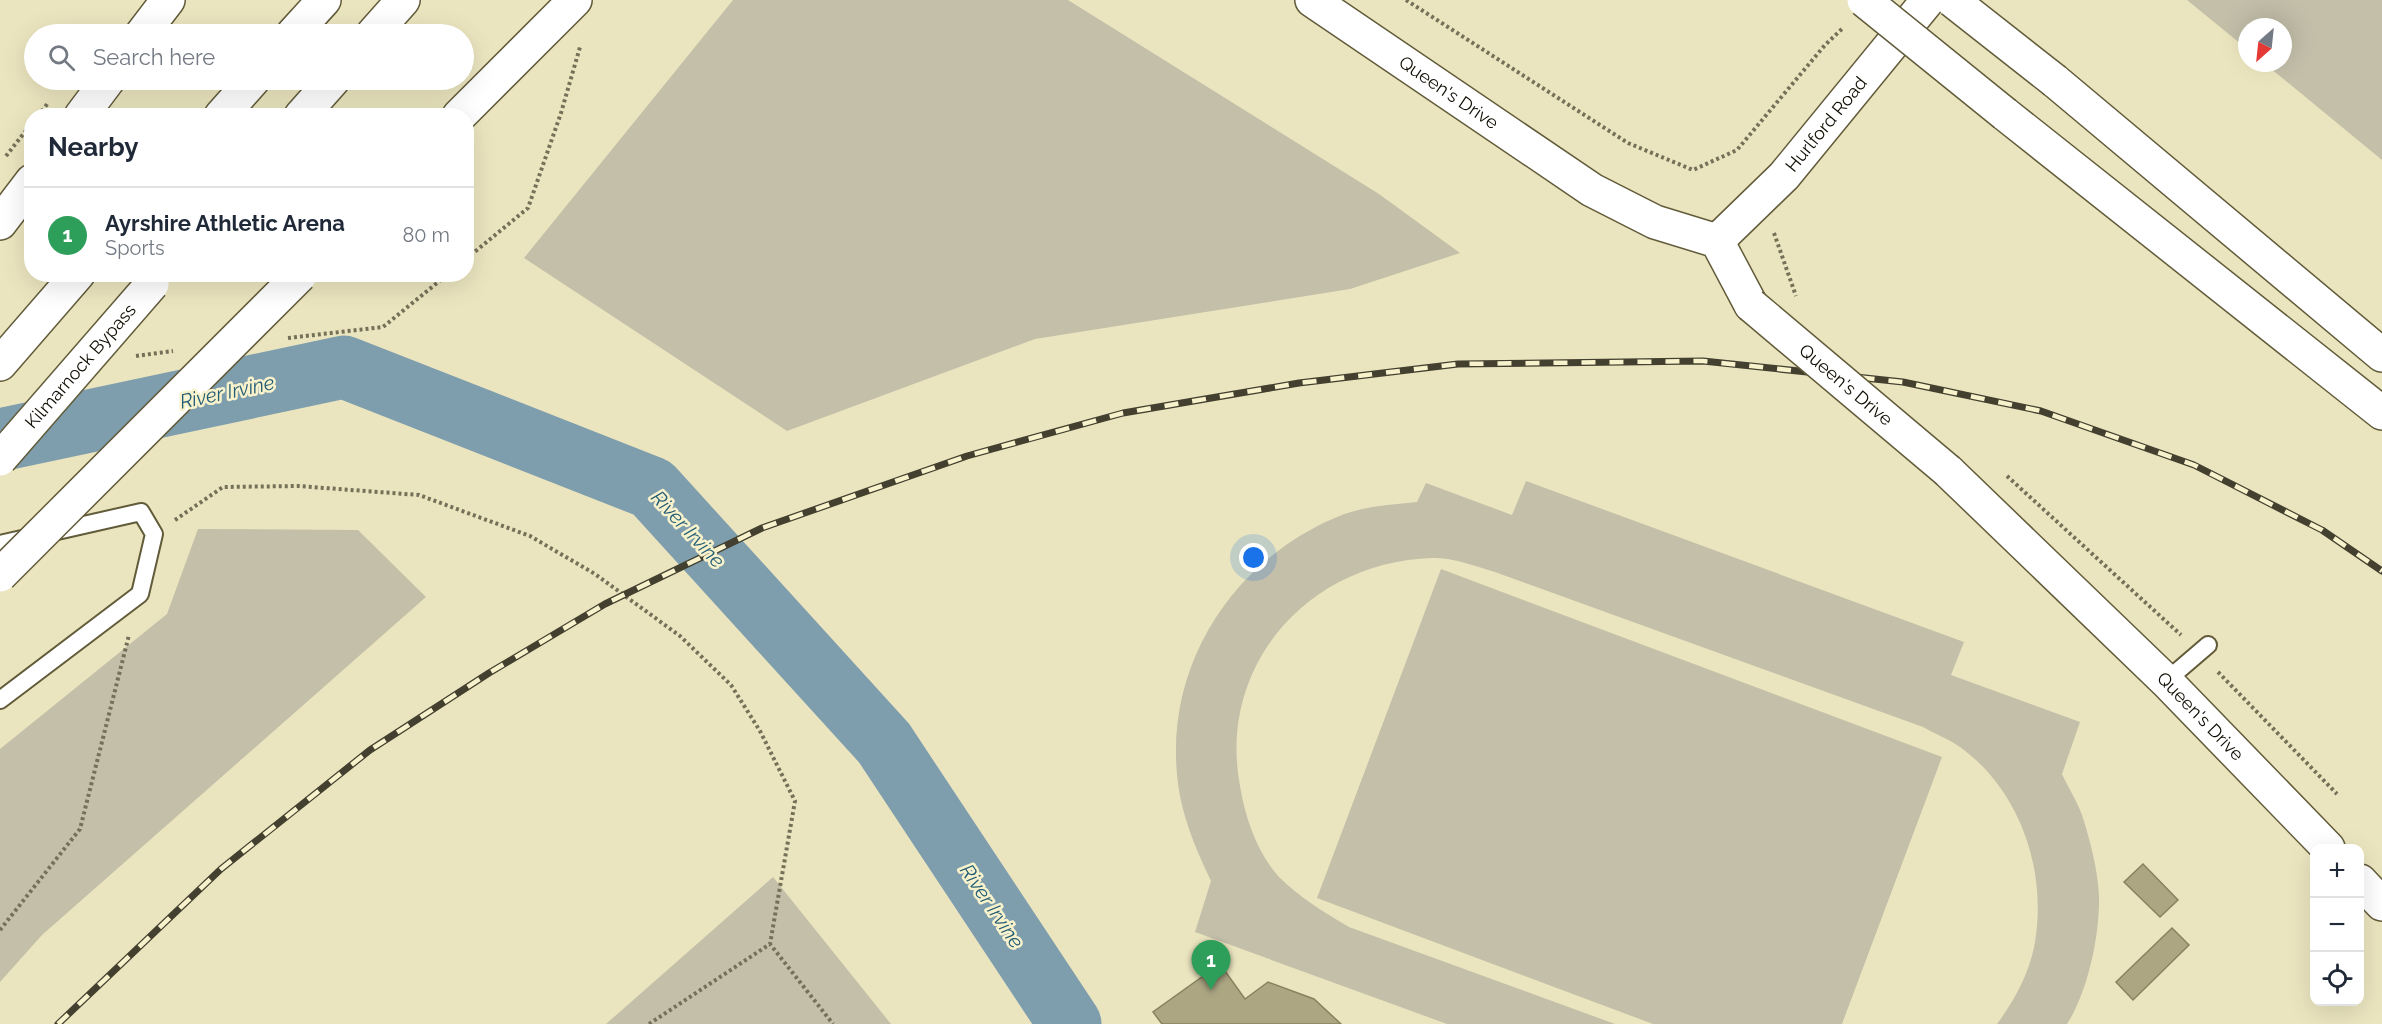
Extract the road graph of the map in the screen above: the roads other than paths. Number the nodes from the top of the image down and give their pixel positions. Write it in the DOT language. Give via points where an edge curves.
graph roads {
  1 [pos="168,0"];
  2 [pos="324,0"];
  3 [pos="403,0"];
  4 [pos="575,0"];
  5 [pos="1312,0"];
  6 [pos="1928,0"];
  7 [pos="1952,0"];
  8 [pos="1857,11"];
  9 [pos="150,24"];
  10 [pos="302,24"];
  11 [pos="382,24"];
  12 [pos="100,90"];
  13 [pos="244,90"];
  14 [pos="324,90"];
  15 [pos="87,108"];
  16 [pos="228,108"];
  17 [pos="308,108"];
  18 [pos="467,108"];
  19 [pos="24,192"];
  20 [pos="0,223"];
  21 [pos="1716,241"];
  22 [pos="153,282"];
  23 [pos="293,282"];
  24 [pos="70,284"];
  25 [pos="2382,355"];
  26 [pos="0,363"];
  27 [pos="2382,412"];
  28 [pos="0,459"];
  29 [pos="0,544"];
  30 [pos="0,575"];
  31 [pos="2204,649"];
  32 [pos="2166,681"];
  33 [pos="0,700"];
  34 [pos="2323,844"];
  35 [pos="2364,885"];
  36 [pos="2382,904"];
  1 -- 9 [label="main road"];
  2 -- 10 [label="main road"];
  3 -- 11 [label="main road"];
  4 -- 18 [label="main road"];
  5 -- 21 [label="main road, Queen's Drive" via="1592,190 1655,222"];
  6 -- 21 [label="main road, Hurlford Road" via="1784,176"];
  7 -- 25 [label="main road, bridge" via="2055,81"];
  8 -- 27 [label="main road, bridge" via="2005,114"];
  12 -- 15 [label="main road"];
  13 -- 16 [label="main road"];
  14 -- 17 [label="main road"];
  19 -- 20 [label="main road"];
  21 -- 32 [label="main road, Queen's Drive, bridge" via="1751,305 1948,471"];
  22 -- 28 [label="main road, Kilmarnock Bypass, bridge"];
  23 -- 30 [label="main road, bridge"];
  24 -- 26 [label="main road"];
  29 -- 33 [label="lane" via="141,512 154,534 140,594"];
  31 -- 32 [label="lane"];
  32 -- 34 [label="main road, Queen's Drive"];
  35 -- 36 [label="main road"];
}
